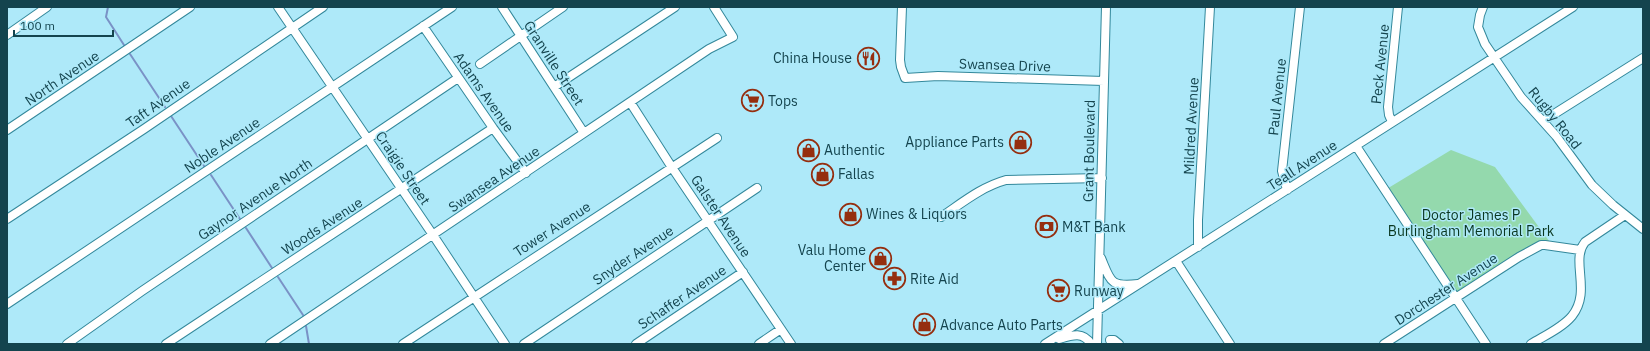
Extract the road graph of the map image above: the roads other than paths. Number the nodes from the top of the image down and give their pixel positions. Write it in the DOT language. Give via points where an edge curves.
graph roads {
  1 [pos="46,7"];
  2 [pos="190,7"];
  3 [pos="278,7"];
  4 [pos="323,7"];
  5 [pos="452,7"];
  6 [pos="502,7"];
  7 [pos="563,7"];
  8 [pos="675,7"];
  9 [pos="714,7"];
  10 [pos="902,7"];
  11 [pos="1106,7"];
  12 [pos="1210,7"];
  13 [pos="1300,7"];
  14 [pos="1398,7"];
  15 [pos="1483,7"];
  16 [pos="1573,7"];
  17 [pos="423,26"];
  18 [pos="292,27"];
  19 [pos="520,35"];
  20 [pos="7,36"];
  21 [pos="1493,58"];
  22 [pos="1643,58"];
  23 [pos="480,64"];
  24 [pos="458,78"];
  25 [pos="1104,81"];
  26 [pos="332,86"];
  27 [pos="554,87"];
  28 [pos="630,102"];
  29 [pos="1543,121"];
  30 [pos="1392,122"];
  31 [pos="492,128"];
  32 [pos="7,130"];
  33 [pos="584,133"];
  34 [pos="717,138"];
  35 [pos="368,140"];
  36 [pos="1356,146"];
  37 [pos="671,166"];
  38 [pos="526,173"];
  39 [pos="1102,178"];
  40 [pos="757,188"];
  41 [pos="402,189"];
  42 [pos="1287,190"];
  43 [pos="1625,215"];
  44 [pos="940,217"];
  45 [pos="7,219"];
  46 [pos="708,220"];
  47 [pos="1643,229"];
  48 [pos="433,235"];
  49 [pos="1198,246"];
  50 [pos="1580,250"];
  51 [pos="1100,256"];
  52 [pos="1176,261"];
  53 [pos="744,272"];
  54 [pos="1140,284"];
  55 [pos="473,297"];
  56 [pos="1456,298"];
  57 [pos="7,304"];
  58 [pos="1098,311"];
  59 [pos="781,329"];
  60 [pos="1110,340"];
  61 [pos="1047,343"];
  62 [pos="67,344"];
  63 [pos="166,344"];
  64 [pos="270,344"];
  65 [pos="402,344"];
  66 [pos="505,344"];
  67 [pos="524,344"];
  68 [pos="636,344"];
  69 [pos="759,344"];
  70 [pos="791,344"];
  71 [pos="1091,344"];
  72 [pos="1097,344"];
  73 [pos="1120,344"];
  74 [pos="1230,344"];
  75 [pos="1384,344"];
  76 [pos="1486,344"];
  77 [pos="1531,344"];
  1 -- 20 [label="street"];
  2 -- 32 [label="street, North Avenue"];
  3 -- 18 [label="street, Craigie Street"];
  4 -- 18 [label="street, Taft Avenue"];
  5 -- 17 [label="street, Noble Avenue"];
  6 -- 19 [label="street, Granville Street"];
  7 -- 19 [label="street"];
  8 -- 27 [label="street"];
  9 -- 28 [label="street, Swansea Avenue" via="733,37 709,49"];
  10 -- 25 [label="street, Swansea Drive" via="900,60 905,78 938,76"];
  11 -- 25 [label="street, Grant Boulevard"];
  12 -- 49 [label="street, Mildred Avenue"];
  13 -- 42 [label="street, Paul Avenue" via="1282,171"];
  14 -- 30 [label="street, Peck Avenue" via="1388,107"];
  15 -- 21 [label="street, Rugby Road" via="1478,27 1484,44"];
  16 -- 21 [label="street, Teall Avenue"];
  17 -- 24 [label="street, Adams Avenue"];
  17 -- 26 [label="street, Noble Avenue"];
  18 -- 26 [label="street, Craigie Street"];
  18 -- 45 [label="street, Taft Avenue"];
  19 -- 23 [label="street"];
  19 -- 27 [label="street, Granville Street"];
  21 -- 29 [label="street, Rugby Road" via="1521,97"];
  21 -- 30 [label="street, Teall Avenue"];
  22 -- 29 [label="street"];
  24 -- 31 [label="street, Adams Avenue"];
  24 -- 35 [label="street, Gaynor Avenue North"];
  25 -- 39 [label="street, Grant Boulevard"];
  26 -- 35 [label="street, Craigie Street"];
  26 -- 57 [label="street, Noble Avenue"];
  27 -- 33 [label="street, Granville Street"];
  28 -- 33 [label="street, Swansea Avenue"];
  28 -- 37 [label="street, Galster Avenue"];
  29 -- 43 [label="street, Rugby Road" via="1592,185"];
  30 -- 36 [label="street, Teall Avenue"];
  31 -- 38 [label="street, Adams Avenue"];
  31 -- 41 [label="street, Woods Avenue"];
  33 -- 38 [label="street, Swansea Avenue"];
  34 -- 37 [label="street, Tower Avenue"];
  35 -- 41 [label="street, Craigie Street"];
  35 -- 62 [label="street, Gaynor Avenue North" via="329,164"];
  36 -- 42 [label="street, Teall Avenue"];
  36 -- 56 [label="street"];
  37 -- 46 [label="street, Galster Avenue"];
  37 -- 55 [label="street, Tower Avenue"];
  38 -- 48 [label="street, Swansea Avenue"];
  39 -- 44 [label="street" via="1006,180 982,189"];
  39 -- 51 [label="street, Grant Boulevard"];
  40 -- 46 [label="street, Snyder Avenue"];
  41 -- 48 [label="street, Craigie Street"];
  41 -- 63 [label="street, Woods Avenue"];
  42 -- 49 [label="street, Teall Avenue"];
  43 -- 47 [label="street, Rugby Road"];
  43 -- 50 [label="street" via="1586,242"];
  46 -- 53 [label="street, Galster Avenue"];
  46 -- 67 [label="street, Snyder Avenue"];
  48 -- 55 [label="street, Craigie Street"];
  48 -- 64 [label="street, Swansea Avenue"];
  49 -- 52 [label="street, Teall Avenue"];
  50 -- 56 [label="street, Dorchester Avenue" via="1541,245"];
  50 -- 77 [label="street" via="1580,301 1573,314 1560,326"];
  51 -- 54 [label="street" via="1108,276 1117,285"];
  51 -- 58 [label="street, Grant Boulevard"];
  52 -- 54 [label="street, Teall Avenue"];
  52 -- 74 [label="street"];
  53 -- 59 [label="street, Galster Avenue"];
  53 -- 68 [label="street, Schaffer Avenue"];
  54 -- 58 [label="street, Teall Avenue"];
  55 -- 65 [label="street, Tower Avenue"];
  55 -- 66 [label="street, Craigie Street"];
  56 -- 75 [label="street, Dorchester Avenue"];
  56 -- 76 [label="street"];
  58 -- 61 [label="street, Teall Avenue"];
  58 -- 72 [label="street, Grant Boulevard"];
  59 -- 69 [label="street"];
  59 -- 70 [label="street, Galster Avenue"];
  60 -- 73 [label="street"];
  61 -- 71 [label="street" via="1073,335 1083,336"];
}
